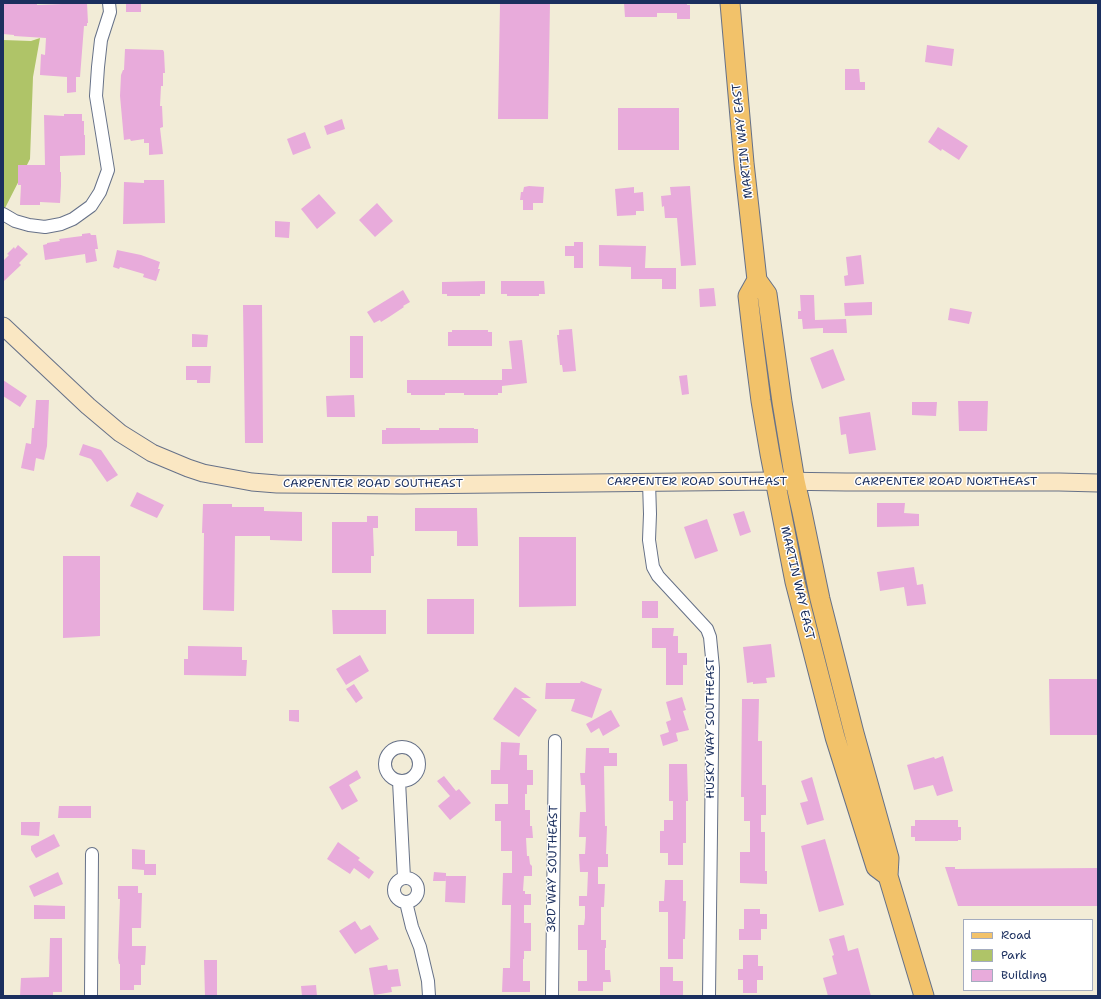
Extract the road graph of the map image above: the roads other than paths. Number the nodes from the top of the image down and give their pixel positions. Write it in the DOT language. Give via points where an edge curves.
graph roads {
  1 [pos="109,3"];
  2 [pos="730,3"];
  3 [pos="3,214"];
  4 [pos="757,280"];
  5 [pos="3,326"];
  6 [pos="775,481"];
  7 [pos="795,481"];
  8 [pos="649,482"];
  9 [pos="1098,483"];
  10 [pos="555,741"];
  11 [pos="399,781"];
  12 [pos="92,854"];
  13 [pos="888,876"];
  14 [pos="404,878"];
  15 [pos="406,902"];
  16 [pos="91,996"];
  17 [pos="429,996"];
  18 [pos="552,996"];
  19 [pos="709,996"];
  20 [pos="924,996"];
  1 -- 3 [label="street" via="110,12 101,40 96,96 108,170 100,192 91,206 61,224 45,227 30,225"];
  2 -- 4 [label="main road, MARTIN WAY EAST"];
  4 -- 6 [label="main road, MARTIN WAY EAST" via="748,296 761,401"];
  4 -- 7 [label="main road, MARTIN WAY EAST" via="767,294"];
  5 -- 8 [label="main road, CARPENTER ROAD SOUTHEAST" via="120,433 152,453 203,473 252,482 285,484"];
  6 -- 7 [label="main road, CARPENTER ROAD SOUTHEAST"];
  6 -- 8 [label="main road, CARPENTER ROAD SOUTHEAST"];
  6 -- 13 [label="main road, MARTIN WAY EAST" via="795,582 835,737 876,867"];
  7 -- 9 [label="main road, CARPENTER ROAD NORTHEAST"];
  7 -- 13 [label="main road, MARTIN WAY EAST" via="822,607 889,858"];
  8 -- 19 [label="street, HUSKY WAY SOUTHEAST" via="649,540 653,567 658,576 707,628 710,637 713,674"];
  10 -- 18 [label="street, 3RD WAY SOUTHEAST"];
  11 -- 14 [label="street"];
  12 -- 16 [label="street"];
  13 -- 20 [label="main road, MARTIN WAY EAST"];
  14 -- 15 [label="street" via="397,882 394,890 396,897"];
  14 -- 15 [label="street" via="412,880 418,890 416,897"];
  15 -- 17 [label="street" via="420,947"];
}
